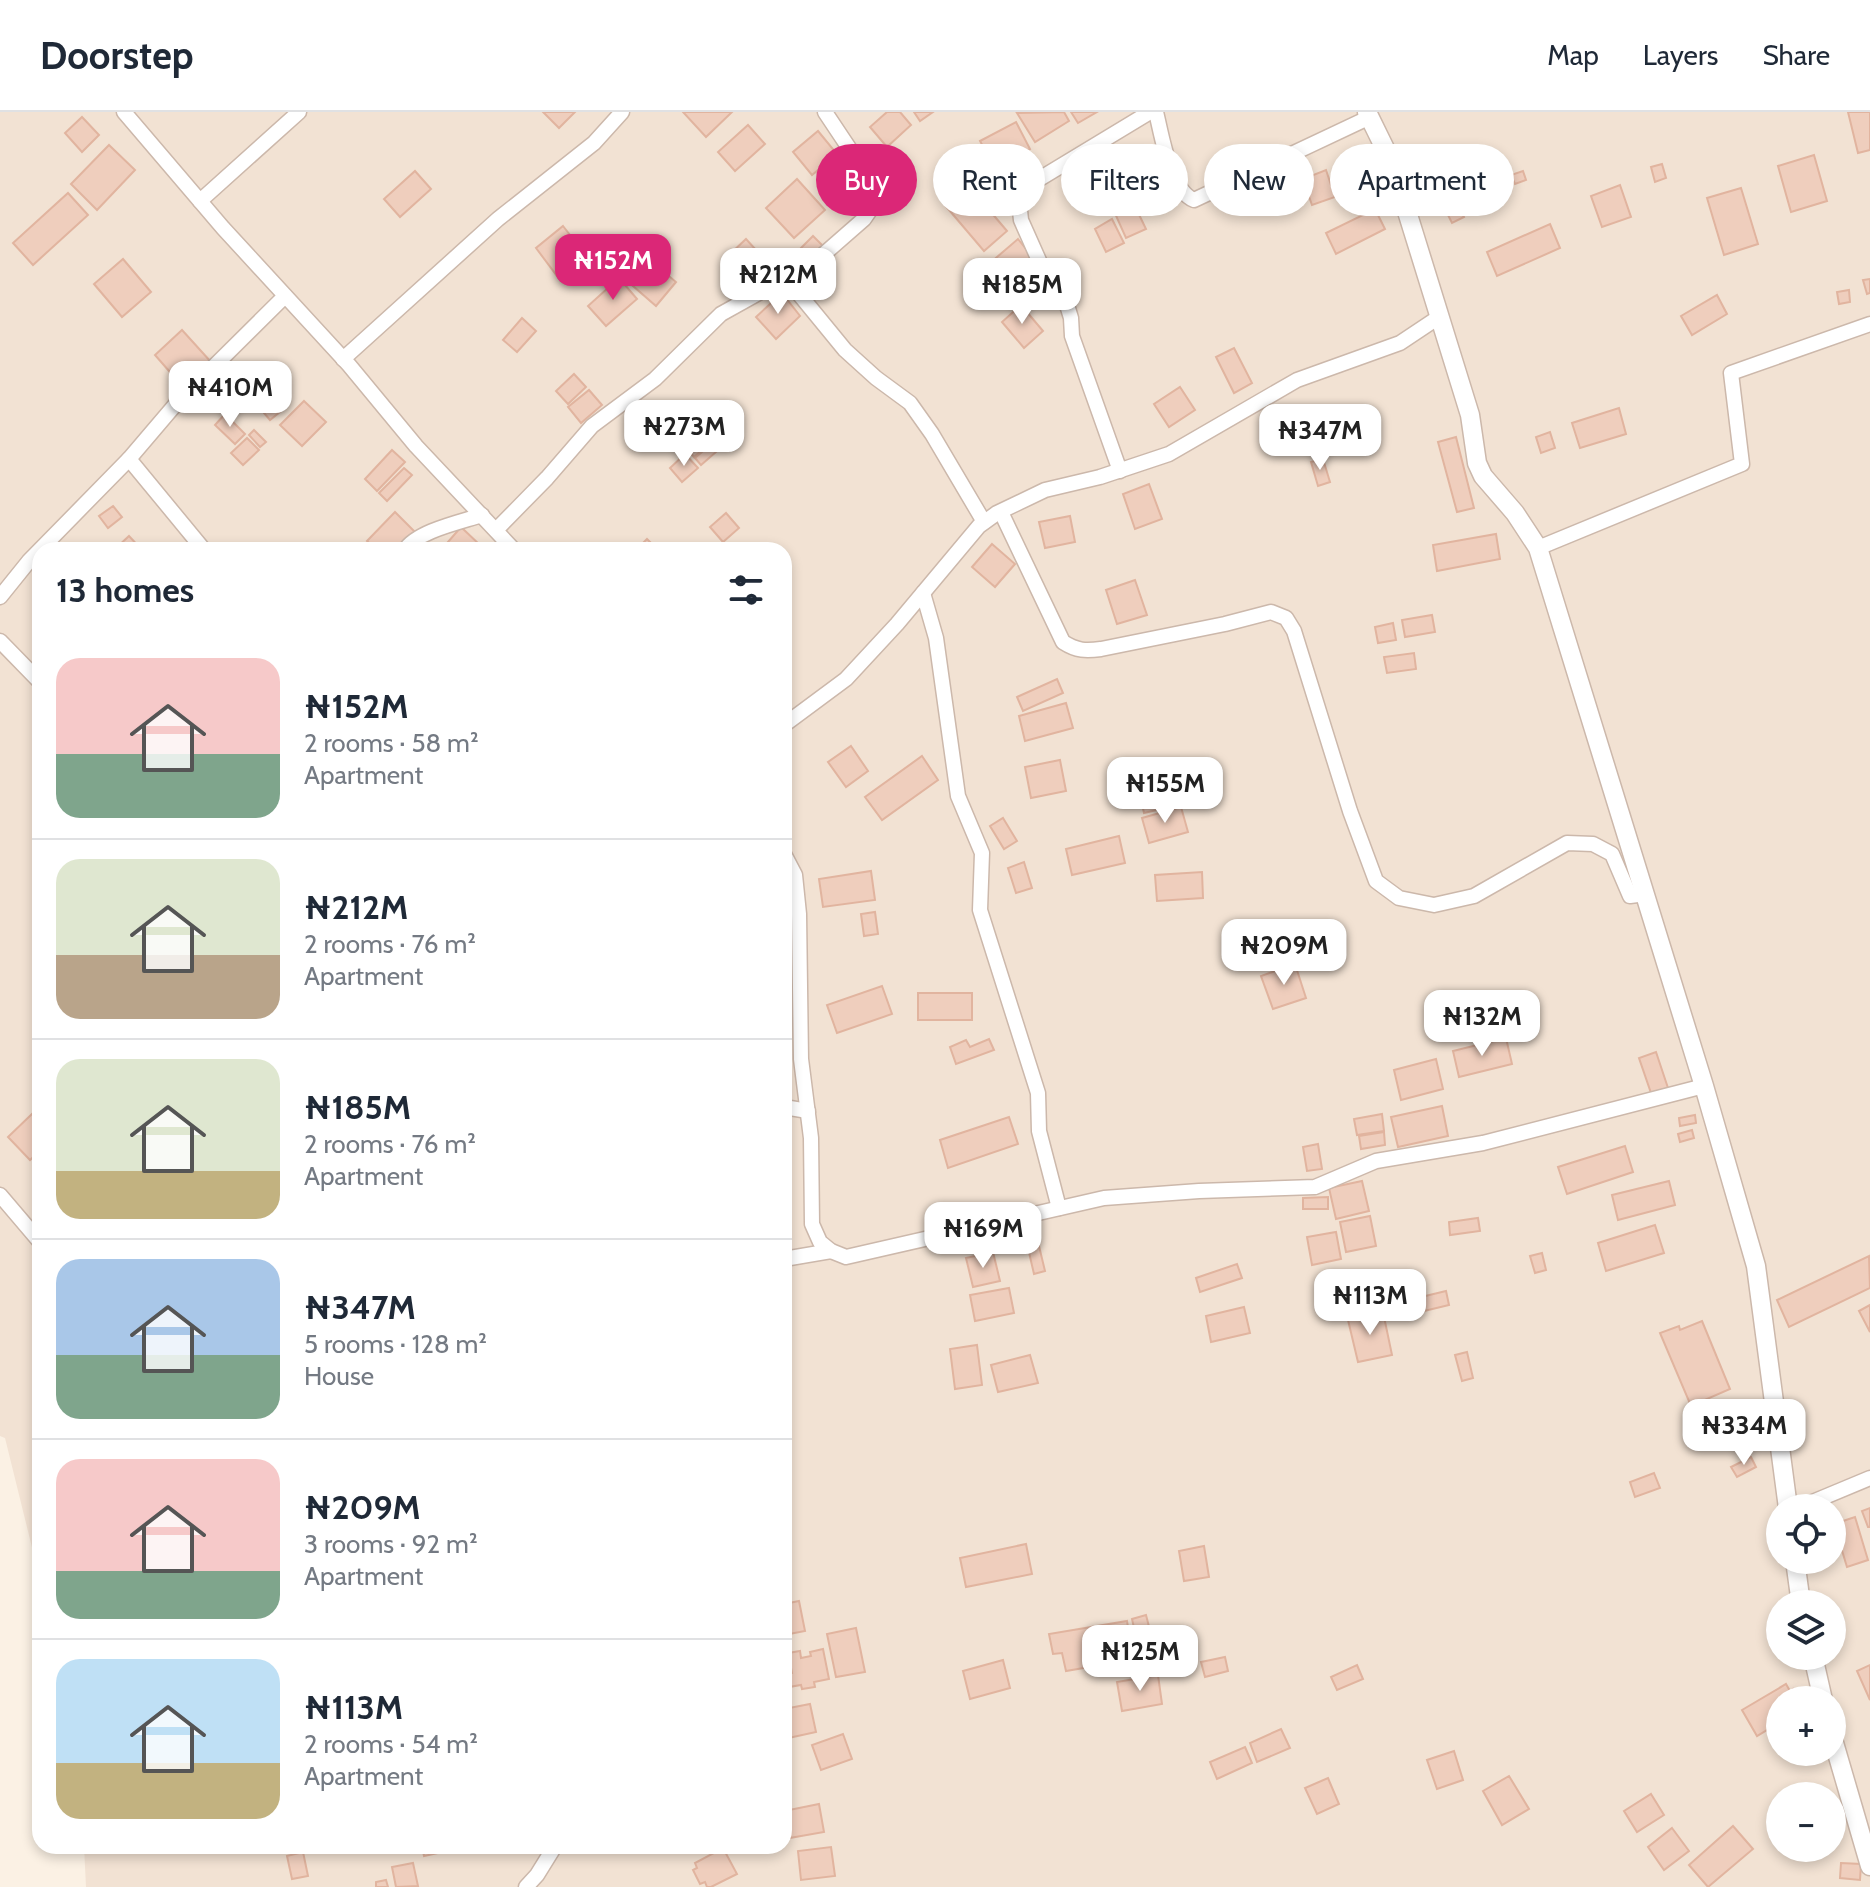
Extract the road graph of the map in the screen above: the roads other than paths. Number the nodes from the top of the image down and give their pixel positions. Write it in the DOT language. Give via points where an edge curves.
graph roads {
  1 [pos="124,112"];
  2 [pos="299,112"];
  3 [pos="622,112"];
  4 [pos="825,112"];
  5 [pos="1153,112"];
  6 [pos="1367,115"];
  7 [pos="200,201"];
  8 [pos="786,278"];
  9 [pos="285,296"];
  10 [pos="1439,317"];
  11 [pos="1870,324"];
  12 [pos="343,359"];
  13 [pos="129,459"];
  14 [pos="1120,471"];
  15 [pos="1001,512"];
  16 [pos="482,515"];
  17 [pos="984,522"];
  18 [pos="497,529"];
  19 [pos="48,542"];
  20 [pos="197,542"];
  21 [pos="413,542"];
  22 [pos="508,542"];
  23 [pos="1538,548"];
  24 [pos="32,558"];
  25 [pos="923,593"];
  26 [pos="0,597"];
  27 [pos="0,641"];
  28 [pos="32,674"];
  29 [pos="792,719"];
  30 [pos="792,869"];
  31 [pos="1645,894"];
  32 [pos="1704,1086"];
  33 [pos="792,1108"];
  34 [pos="808,1111"];
  35 [pos="0,1195"];
  36 [pos="1059,1208"];
  37 [pos="32,1233"];
  38 [pos="831,1251"];
  39 [pos="792,1258"];
  40 [pos="1870,1478"];
  41 [pos="1786,1494"];
  42 [pos="1832,1494"];
  43 [pos="1841,1766"];
  44 [pos="550,1854"];
  45 [pos="1870,1866"];
  46 [pos="526,1887"];
  1 -- 7 [label="street"];
  2 -- 7 [label="street"];
  3 -- 12 [label="street" via="594,143 498,219"];
  4 -- 8 [label="street" via="873,184 873,206 816,261"];
  5 -- 6 [label="street" via="1174,178 1194,200"];
  5 -- 14 [label="street" via="1036,181 1019,201 1021,220 1045,274 1067,305 1072,336"];
  6 -- 10 [label="street" via="1392,163"];
  7 -- 9 [label="street"];
  8 -- 17 [label="street" via="845,350 910,403"];
  8 -- 18 [label="street" via="721,314 655,379 592,426"];
  9 -- 12 [label="street"];
  9 -- 13 [label="street" via="175,405"];
  10 -- 14 [label="street" via="1400,343 1297,380 1169,454"];
  10 -- 23 [label="street" via="1470,415 1477,463"];
  11 -- 23 [label="street" via="1731,373 1742,464"];
  12 -- 16 [label="street"];
  13 -- 19 [label="street"];
  13 -- 20 [label="street"];
  14 -- 15 [label="street" via="1045,490"];
  15 -- 17 [label="street"];
  15 -- 31 [label="street" via="1063,642 1082,651 1271,612 1286,618 1376,881 1399,898 1434,905 1474,896 1567,843 1593,844 1612,854 1630,896"];
  16 -- 18 [label="street"];
  16 -- 21 [label="street"];
  17 -- 25 [label="street"];
  18 -- 22 [label="street"];
  23 -- 31 [label="street"];
  24 -- 26 [label="street"];
  25 -- 29 [label="street" via="846,679"];
  25 -- 36 [label="street" via="936,638 958,796 982,853 980,910 1038,1093 1039,1131"];
  27 -- 28 [label="street"];
  30 -- 34 [label="street" via="799,914 801,1059"];
  31 -- 32 [label="street"];
  32 -- 36 [label="street" via="1483,1143 1376,1161 1315,1187 1104,1198"];
  32 -- 41 [label="street" via="1756,1266"];
  33 -- 34 [label="street"];
  34 -- 38 [label="street" via="812,1224"];
  35 -- 37 [label="street"];
  36 -- 38 [label="street" via="846,1257"];
  38 -- 39 [label="street"];
  40 -- 42 [label="street"];
  43 -- 45 [label="street"];
  44 -- 46 [label="street"];
}
